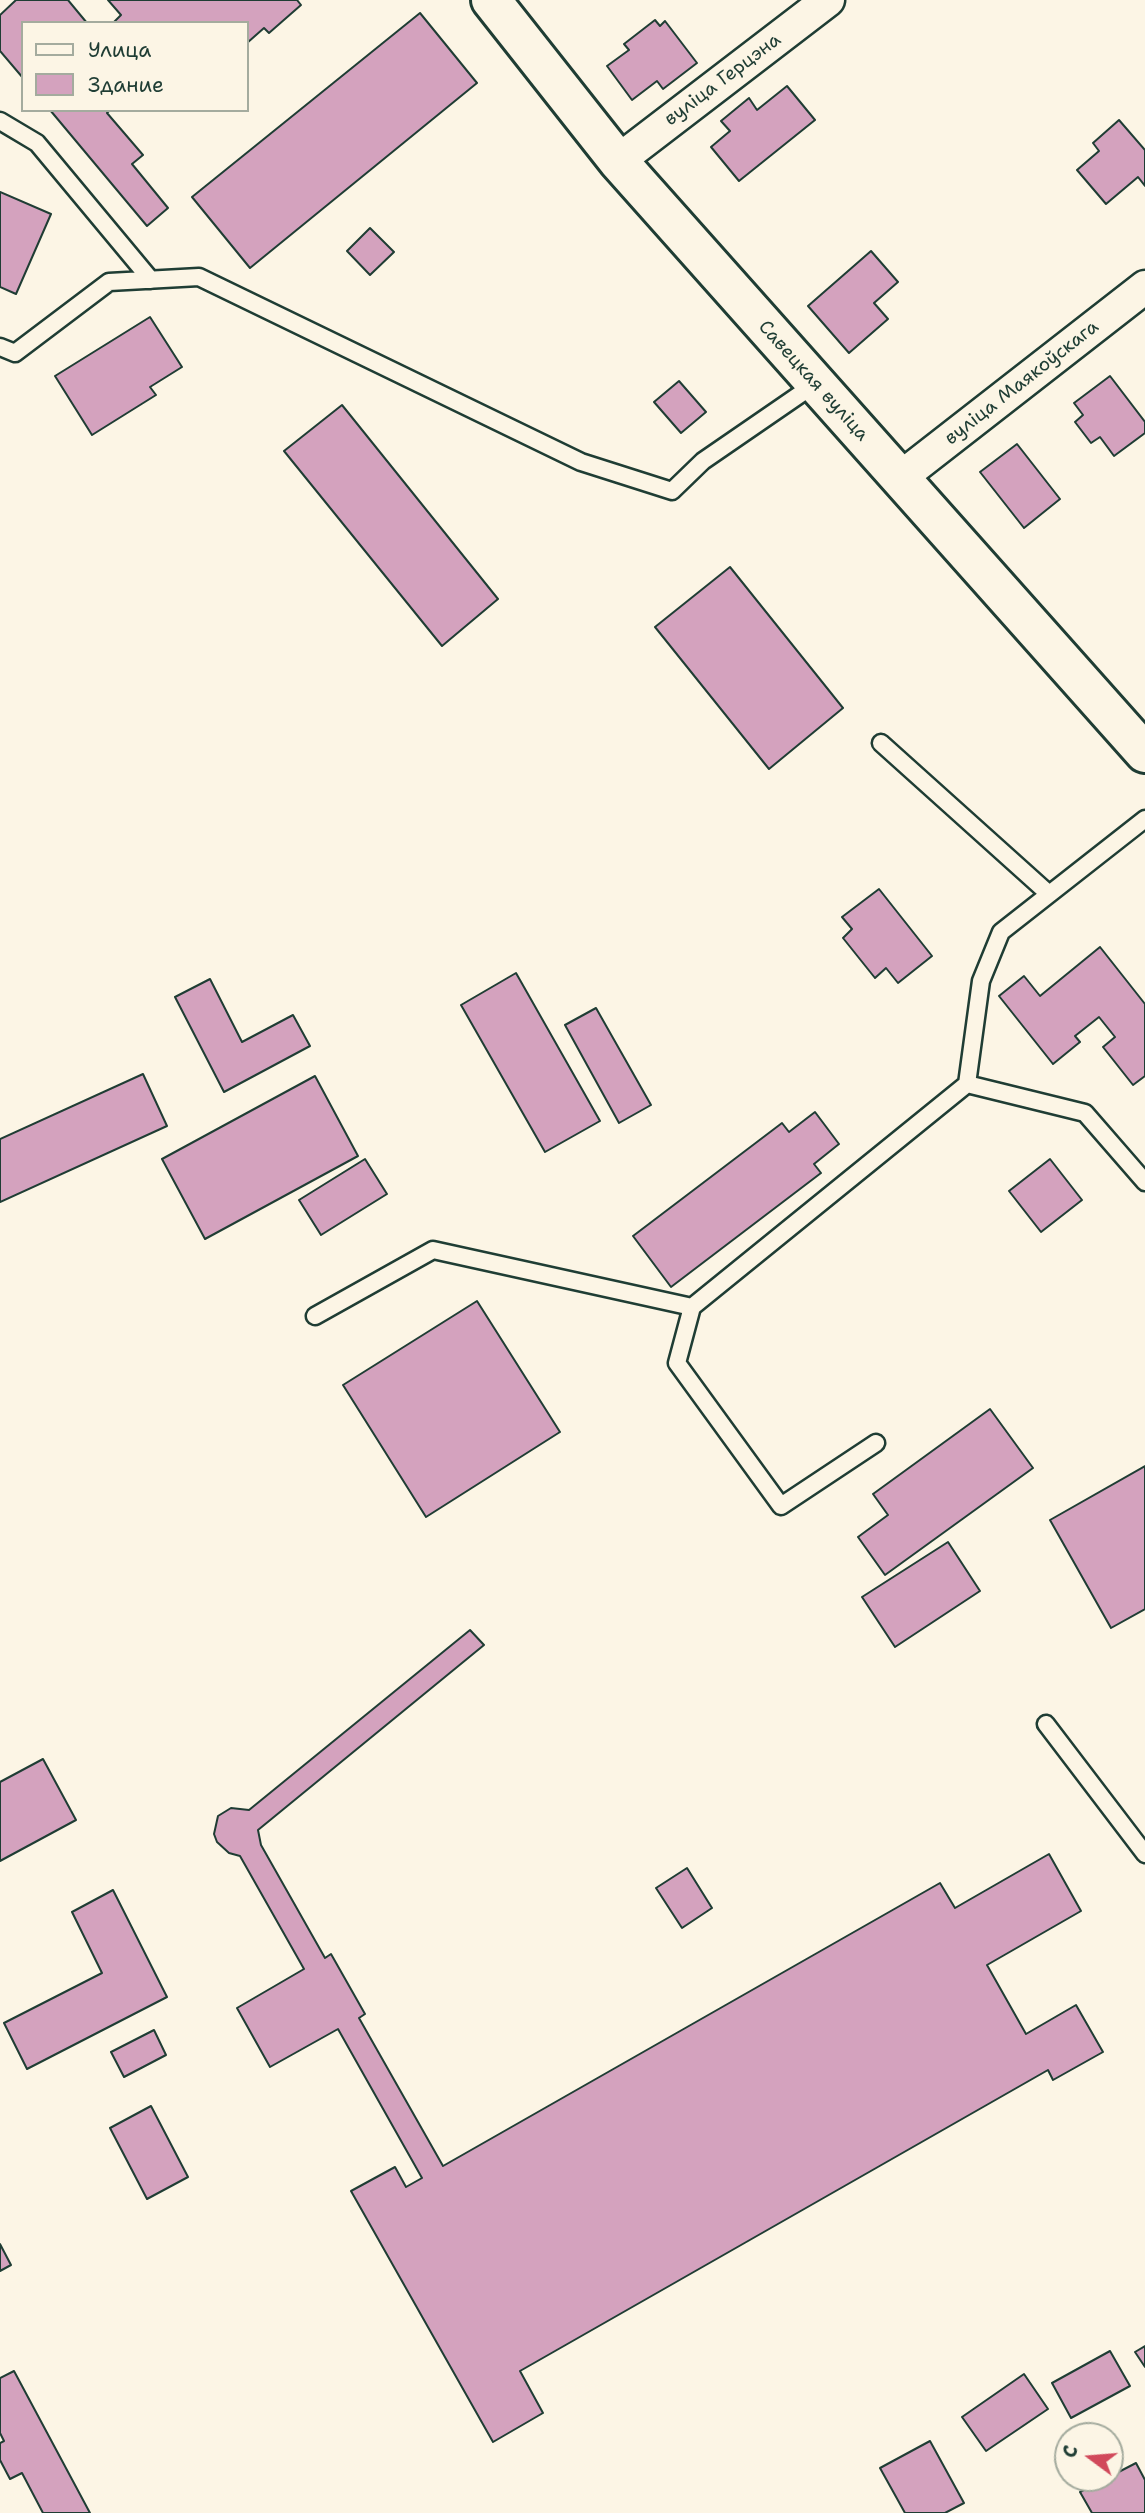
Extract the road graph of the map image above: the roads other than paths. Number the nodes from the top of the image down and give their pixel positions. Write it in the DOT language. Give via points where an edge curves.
graph roads {
  1 [pos="491,0"];
  2 [pos="828,0"];
  3 [pos="0,121"];
  4 [pos="618,161"];
  5 [pos="151,280"];
  6 [pos="1145,287"];
  7 [pos="0,347"];
  8 [pos="816,384"];
  9 [pos="900,478"];
  10 [pos="880,743"];
  11 [pos="1145,753"];
  12 [pos="1145,819"];
  13 [pos="1049,894"];
  14 [pos="967,1084"];
  15 [pos="1145,1182"];
  16 [pos="692,1307"];
  17 [pos="315,1316"];
  18 [pos="876,1443"];
  19 [pos="1046,1724"];
  20 [pos="1145,1854"];
  1 -- 4 [label="street, Савецкая вуліца"];
  2 -- 4 [label="street, вуліца Герцэна"];
  3 -- 5 [label="lane" via="37,143"];
  4 -- 8 [label="street, Савецкая вуліца"];
  5 -- 7 [label="lane" via="109,282 15,353"];
  5 -- 8 [label="lane" via="199,277 580,462 672,491 703,461"];
  6 -- 9 [label="street, вуліца Маякоўскага"];
  8 -- 9 [label="street, Савецкая вуліца"];
  9 -- 11 [label="street, Савецкая вуліца"];
  10 -- 13 [label="lane"];
  12 -- 13 [label="lane"];
  13 -- 14 [label="lane" via="1001,932 981,981"];
  14 -- 15 [label="lane" via="1085,1113"];
  14 -- 16 [label="lane"];
  16 -- 17 [label="lane" via="433,1251"];
  16 -- 18 [label="lane" via="677,1363 781,1506"];
  19 -- 20 [label="lane"];
}
